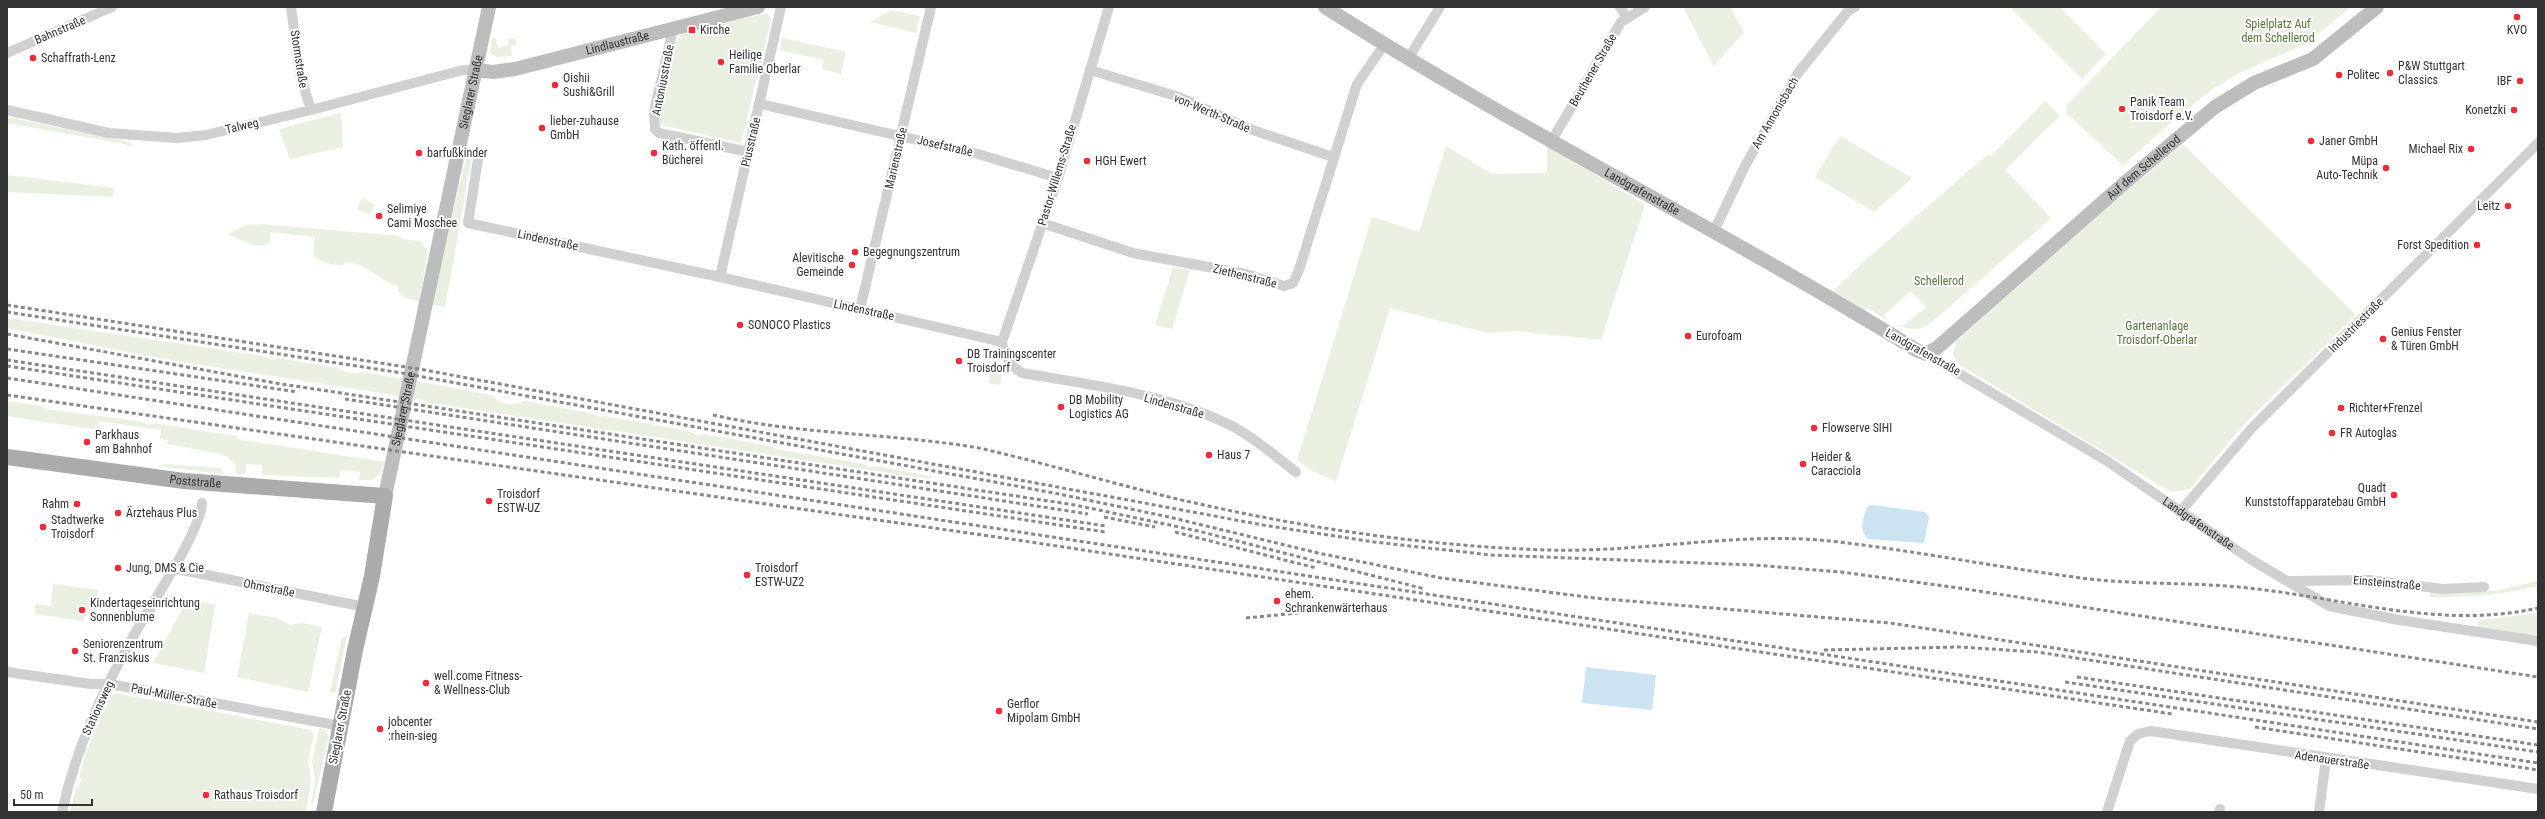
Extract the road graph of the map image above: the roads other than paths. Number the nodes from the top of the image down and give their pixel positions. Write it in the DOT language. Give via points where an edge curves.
graph roads {
  1 [pos="112,7"];
  2 [pos="291,7"];
  3 [pos="489,7"];
  4 [pos="758,7"];
  5 [pos="781,7"];
  6 [pos="931,7"];
  7 [pos="1109,7"];
  8 [pos="1325,7"];
  9 [pos="1440,7"];
  10 [pos="1620,7"];
  11 [pos="1645,7"];
  12 [pos="1855,7"];
  13 [pos="2377,7"];
  14 [pos="1626,18"];
  15 [pos="673,29"];
  16 [pos="1384,45"];
  17 [pos="7,53"];
  18 [pos="1408,59"];
  19 [pos="475,70"];
  20 [pos="1090,70"];
  21 [pos="760,104"];
  22 [pos="7,110"];
  23 [pos="311,110"];
  24 [pos="901,136"];
  25 [pos="1551,142"];
  26 [pos="2538,143"];
  27 [pos="749,152"];
  28 [pos="479,153"];
  29 [pos="1333,157"];
  30 [pos="1058,178"];
  31 [pos="1042,223"];
  32 [pos="1713,233"];
  33 [pos="720,277"];
  34 [pos="860,310"];
  35 [pos="1002,342"];
  36 [pos="1926,354"];
  37 [pos="7,457"];
  38 [pos="1296,472"];
  39 [pos="385,496"];
  40 [pos="202,504"];
  41 [pos="2180,512"];
  42 [pos="172,568"];
  43 [pos="2289,581"];
  44 [pos="2484,586"];
  45 [pos="365,607"];
  46 [pos="2538,641"];
  47 [pos="7,672"];
  48 [pos="109,684"];
  49 [pos="341,726"];
  50 [pos="2326,759"];
  51 [pos="2538,789"];
  52 [pos="62,812"];
  53 [pos="324,812"];
  54 [pos="2107,812"];
  55 [pos="2319,812"];
  1 -- 17 [label="street, Bahnstraße"];
  2 -- 23 [label="street, Stormstraße" via="300,74"];
  3 -- 19 [label="street, Sieglarer Straße"];
  4 -- 15 [label="street, Lindlaustraße"];
  5 -- 21 [label="street, Piusstraße"];
  6 -- 24 [label="street, Marienstraße"];
  7 -- 20 [label="street, Pastor-Willems-Straße"];
  8 -- 16 [label="street, Landgrafenstraße"];
  9 -- 18 [label="street"];
  10 -- 14 [label="street"];
  11 -- 14 [label="street, Beuthener Straße"];
  12 -- 32 [label="street, Am Annonisbach" via="1848,11 1798,73 1745,166"];
  13 -- 36 [label="street, Auf dem Schellerod" via="2313,59 2254,82 2215,107 1938,347"];
  14 -- 25 [label="street, Beuthener Straße" via="1621,22"];
  15 -- 19 [label="street, Lindlaustraße" via="515,69 494,72"];
  15 -- 27 [label="street, Antoniusstraße" via="654,111 655,129 659,133"];
  16 -- 18 [label="street, Landgrafenstraße"];
  16 -- 29 [label="street, Ziethenstraße" via="1357,84"];
  18 -- 25 [label="street, Landgrafenstraße"];
  19 -- 23 [label="street, Talweg" via="463,70"];
  19 -- 39 [label="street, Sieglarer Straße"];
  20 -- 29 [label="street, von-Werth-Straße" via="1179,97 1256,132"];
  20 -- 30 [label="street, Pastor-Willems-Straße"];
  21 -- 24 [label="street, Josefstraße"];
  21 -- 27 [label="street, Piusstraße"];
  22 -- 23 [label="street, Talweg" via="109,133 177,138 206,135"];
  24 -- 30 [label="street, Josefstraße" via="978,154"];
  24 -- 34 [label="street, Marienstraße"];
  25 -- 32 [label="street, Landgrafenstraße"];
  26 -- 41 [label="street, Industriestraße" via="2252,428"];
  27 -- 33 [label="street, Piusstraße"];
  28 -- 33 [label="street, Lindenstraße" via="468,223"];
  29 -- 31 [label="street, Ziethenstraße" via="1296,279 1288,285 1133,253"];
  30 -- 31 [label="street, Pastor-Willems-Straße"];
  31 -- 35 [label="street, Pastor-Willems-Straße"];
  32 -- 36 [label="street, Landgrafenstraße"];
  33 -- 34 [label="street, Lindenstraße"];
  34 -- 35 [label="street, Lindenstraße"];
  35 -- 38 [label="street, Lindenstraße" via="1010,363 1022,373 1100,387 1191,409 1252,437"];
  36 -- 41 [label="street, Landgrafenstraße" via="2113,465"];
  37 -- 39 [label="main road, Poststraße" via="184,481"];
  39 -- 45 [label="main road, Sieglarer Straße" via="379,541"];
  40 -- 42 [label="street, Stationsweg" via="196,526"];
  41 -- 43 [label="street, Landgrafenstraße" via="2250,559"];
  42 -- 45 [label="street, Ohmstraße"];
  42 -- 48 [label="street, Stationsweg"];
  43 -- 44 [label="street, Einsteinstraße" via="2369,580 2443,589"];
  43 -- 46 [label="street, Landgrafenstraße" via="2329,606 2399,620"];
  45 -- 49 [label="main road, Sieglarer Straße"];
  47 -- 48 [label="street, Paul-Müller-Straße" via="91,684"];
  48 -- 49 [label="street, Paul-Müller-Straße"];
  48 -- 52 [label="street, Stationsweg" via="77,753"];
  49 -- 53 [label="main road, Sieglarer Straße"];
  50 -- 51 [label="street, Adenauerstraße"];
  50 -- 54 [label="street, Adenauerstraße" via="2151,731 2138,734 2130,741"];
  50 -- 55 [label="street"];
}
